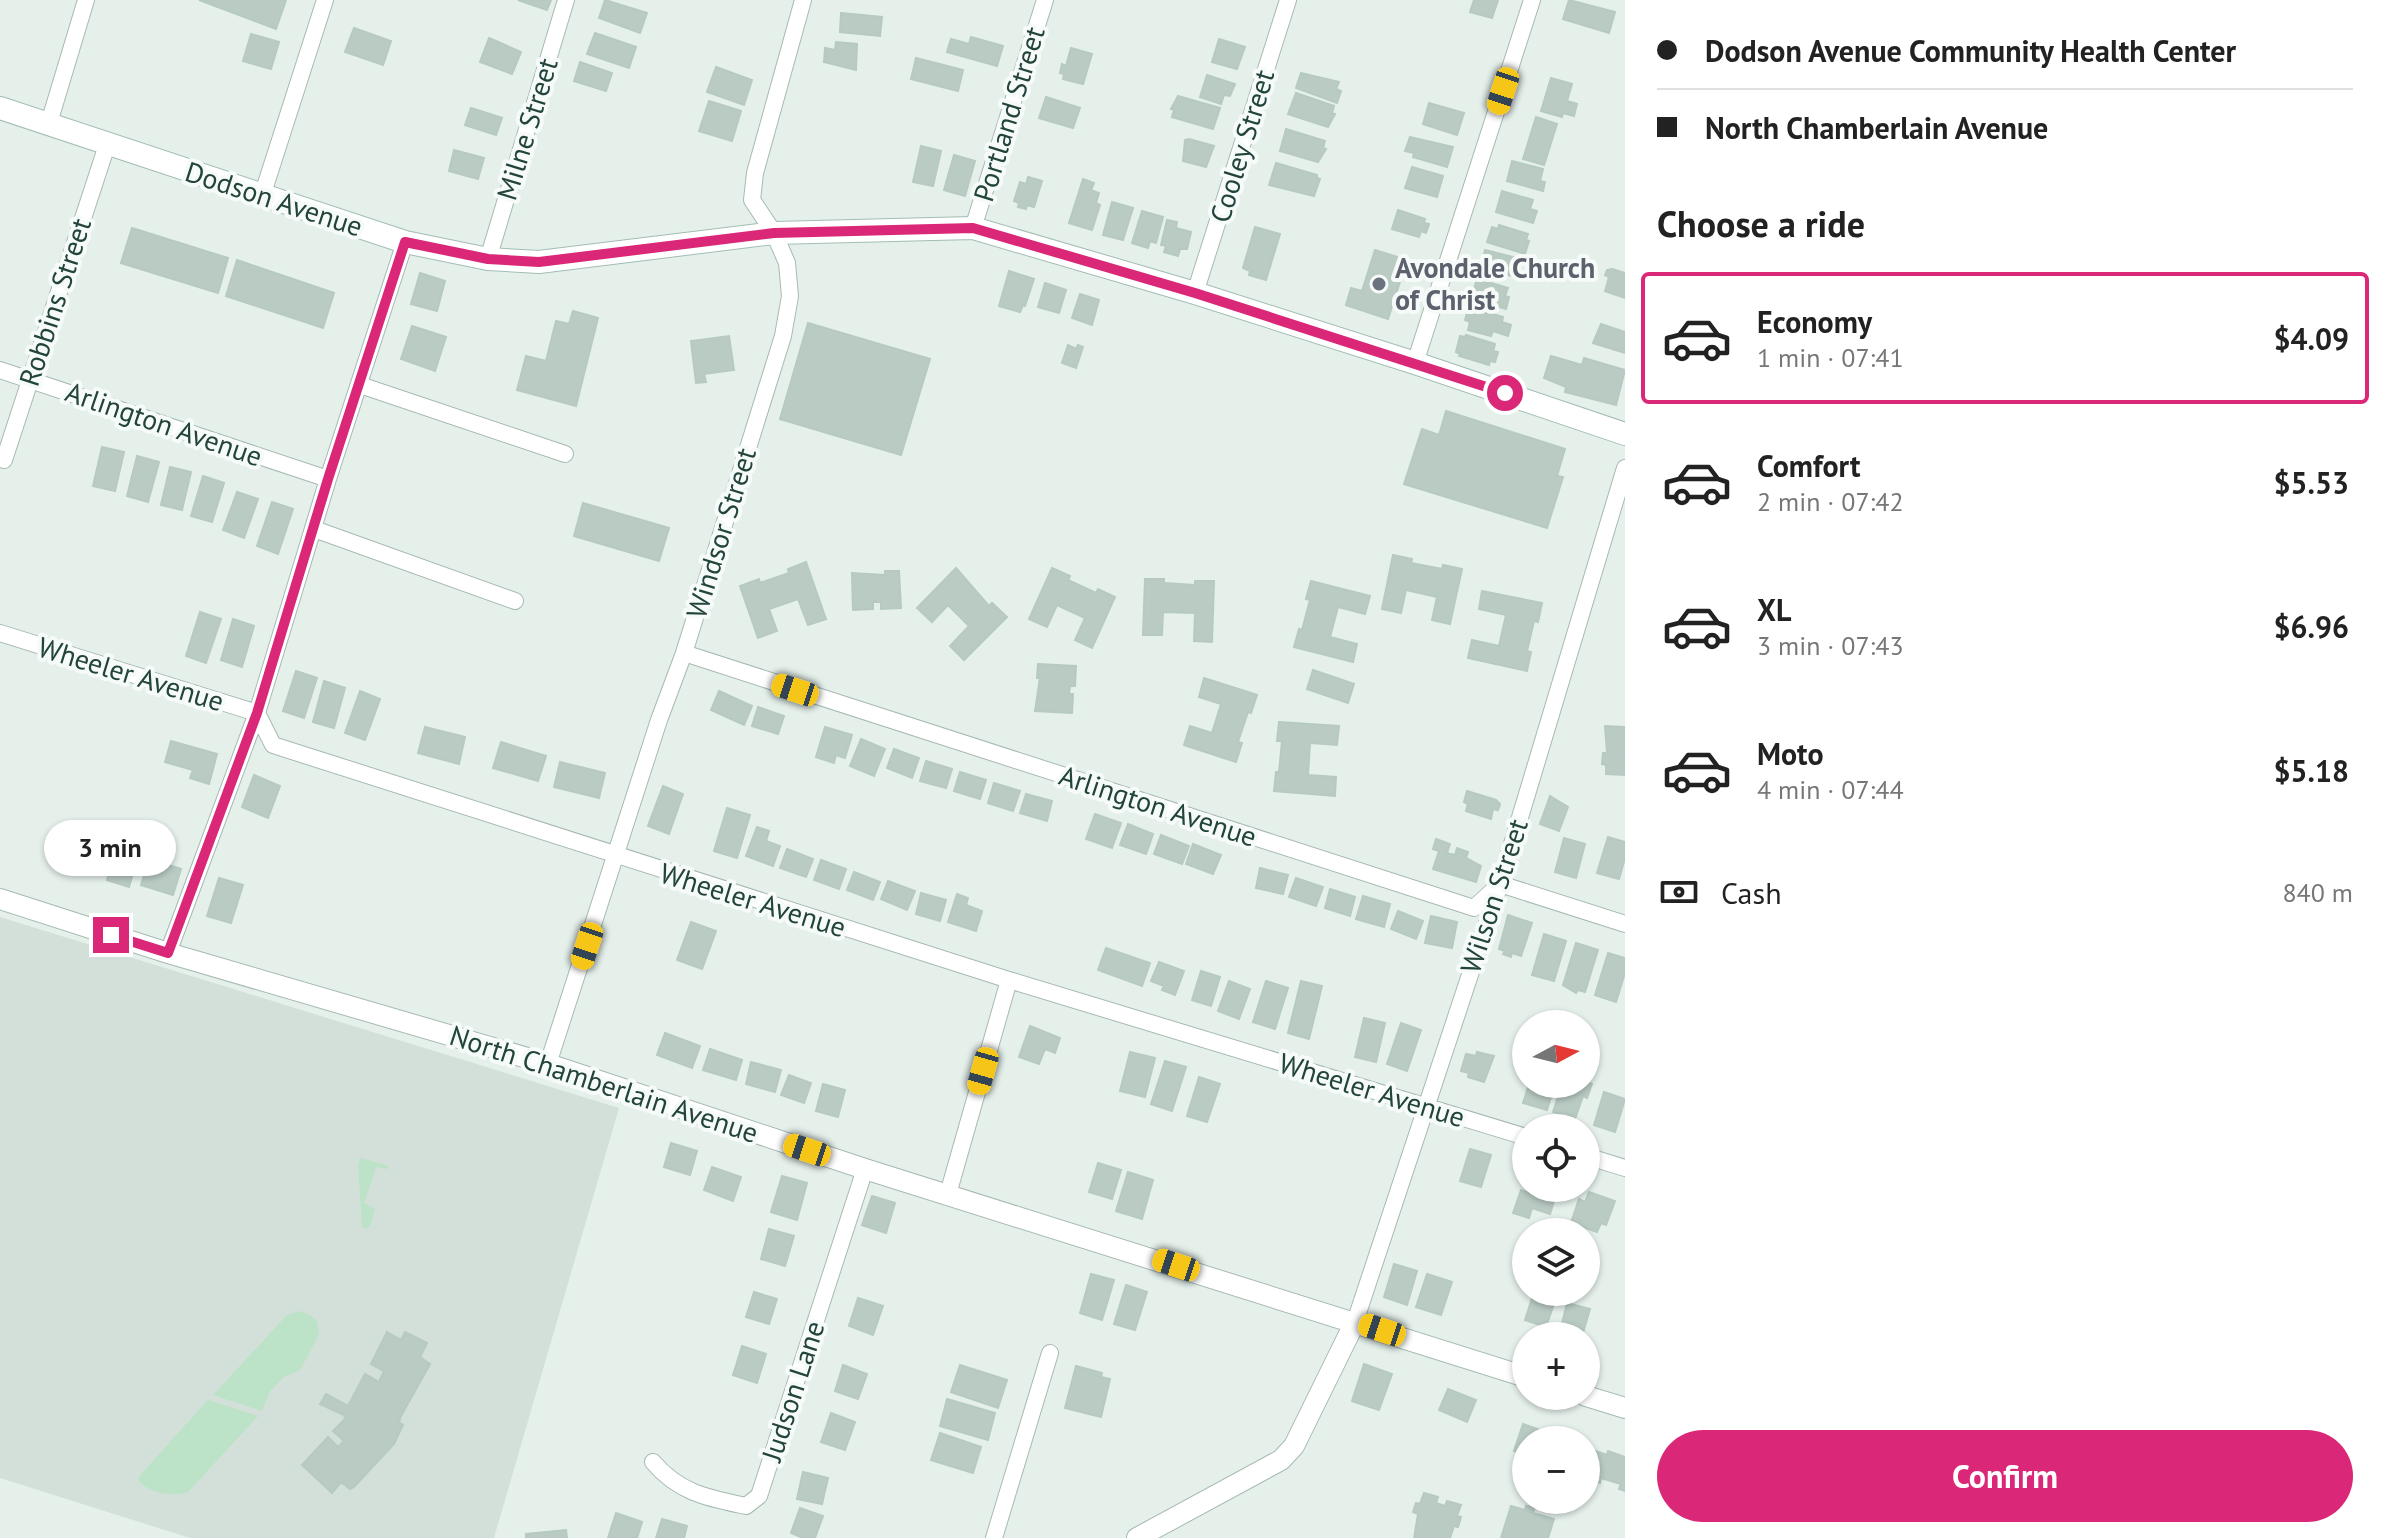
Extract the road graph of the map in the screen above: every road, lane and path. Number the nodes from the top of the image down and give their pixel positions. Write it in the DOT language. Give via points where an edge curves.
graph roads {
  1 [pos="86,0"];
  2 [pos="325,0"];
  3 [pos="566,0"];
  4 [pos="803,0"];
  5 [pos="1045,0"];
  6 [pos="1532,0"];
  7 [pos="1285,1"];
  8 [pos="0,108"];
  9 [pos="49,123"];
  10 [pos="107,145"];
  11 [pos="263,193"];
  12 [pos="973,228"];
  13 [pos="774,233"];
  14 [pos="405,242"];
  15 [pos="488,259"];
  16 [pos="1195,293"];
  17 [pos="1415,363"];
  18 [pos="0,370"];
  19 [pos="30,379"];
  20 [pos="360,385"];
  21 [pos="1625,434"];
  22 [pos="565,454"];
  23 [pos="4,460"];
  24 [pos="1625,468"];
  25 [pos="328,479"];
  26 [pos="314,529"];
  27 [pos="515,601"];
  28 [pos="0,633"];
  29 [pos="684,653"];
  30 [pos="257,713"];
  31 [pos="617,857"];
  32 [pos="1500,884"];
  33 [pos="0,899"];
  34 [pos="1625,924"];
  35 [pos="168,953"];
  36 [pos="1009,980"];
  37 [pos="548,1064"];
  38 [pos="1426,1107"];
  39 [pos="1512,1133"];
  40 [pos="1600,1160"];
  41 [pos="1625,1168"];
  42 [pos="865,1169"];
  43 [pos="948,1194"];
  44 [pos="1355,1322"];
  45 [pos="1050,1353"];
  46 [pos="1512,1372"];
  47 [pos="1600,1400"];
  48 [pos="1625,1408"];
  49 [pos="653,1462"];
  50 [pos="994,1538"];
  51 [pos="1137,1538"];
  1 -- 9 [label="street"];
  2 -- 11 [label="street"];
  3 -- 15 [label="street, Milne Street"];
  4 -- 13 [label="street, Windsor Street" via="755,173 752,200"];
  5 -- 12 [label="street, Portland Street"];
  6 -- 17 [label="street"];
  7 -- 16 [label="street, Cooley Street"];
  8 -- 9 [label="main road, Dodson Avenue"];
  9 -- 10 [label="main road, Dodson Avenue"];
  10 -- 11 [label="main road, Dodson Avenue"];
  10 -- 19 [label="street, Robbins Street"];
  11 -- 14 [label="main road, Dodson Avenue"];
  12 -- 13 [label="main road, Dodson Avenue"];
  12 -- 16 [label="main road, Dodson Avenue"];
  13 -- 15 [label="main road, Dodson Avenue" via="539,262"];
  13 -- 29 [label="street, Windsor Street" via="787,263 790,296 783,336"];
  14 -- 15 [label="main road, Dodson Avenue"];
  14 -- 20 [label="street"];
  16 -- 17 [label="main road, Dodson Avenue"];
  17 -- 21 [label="main road, Dodson Avenue"];
  18 -- 19 [label="street, Arlington Avenue"];
  19 -- 23 [label="street, Robbins Street"];
  19 -- 25 [label="street, Arlington Avenue"];
  20 -- 22 [label="street"];
  20 -- 25 [label="street"];
  24 -- 32 [label="street, Wilson Street"];
  25 -- 26 [label="street"];
  26 -- 27 [label="street"];
  26 -- 30 [label="street"];
  28 -- 30 [label="street, Wheeler Avenue"];
  29 -- 31 [label="street, Windsor Street"];
  29 -- 32 [label="street, Arlington Avenue" via="1474,908"];
  30 -- 31 [label="street, Wheeler Avenue" via="273,745"];
  30 -- 35 [label="street"];
  31 -- 36 [label="street, Wheeler Avenue"];
  31 -- 37 [label="street, Windsor Street"];
  32 -- 34 [label="street"];
  32 -- 38 [label="street, Wilson Street"];
  33 -- 35 [label="street, North Chamberlain Avenue"];
  35 -- 37 [label="street, North Chamberlain Avenue"];
  36 -- 38 [label="street, Wheeler Avenue"];
  36 -- 43 [label="street"];
  37 -- 42 [label="street, North Chamberlain Avenue"];
  38 -- 39 [label="street, Wheeler Avenue"];
  38 -- 44 [label="street, Wilson Street"];
  40 -- 41 [label="street"];
  42 -- 43 [label="street, North Chamberlain Avenue"];
  42 -- 49 [label="street, Judson Lane" via="759,1496 746,1506 702,1497 667,1479"];
  43 -- 44 [label="street, North Chamberlain Avenue"];
  44 -- 46 [label="street, North Chamberlain Avenue"];
  44 -- 51 [label="street" via="1294,1446 1281,1460"];
  45 -- 50 [label="street"];
  47 -- 48 [label="street"];
}
